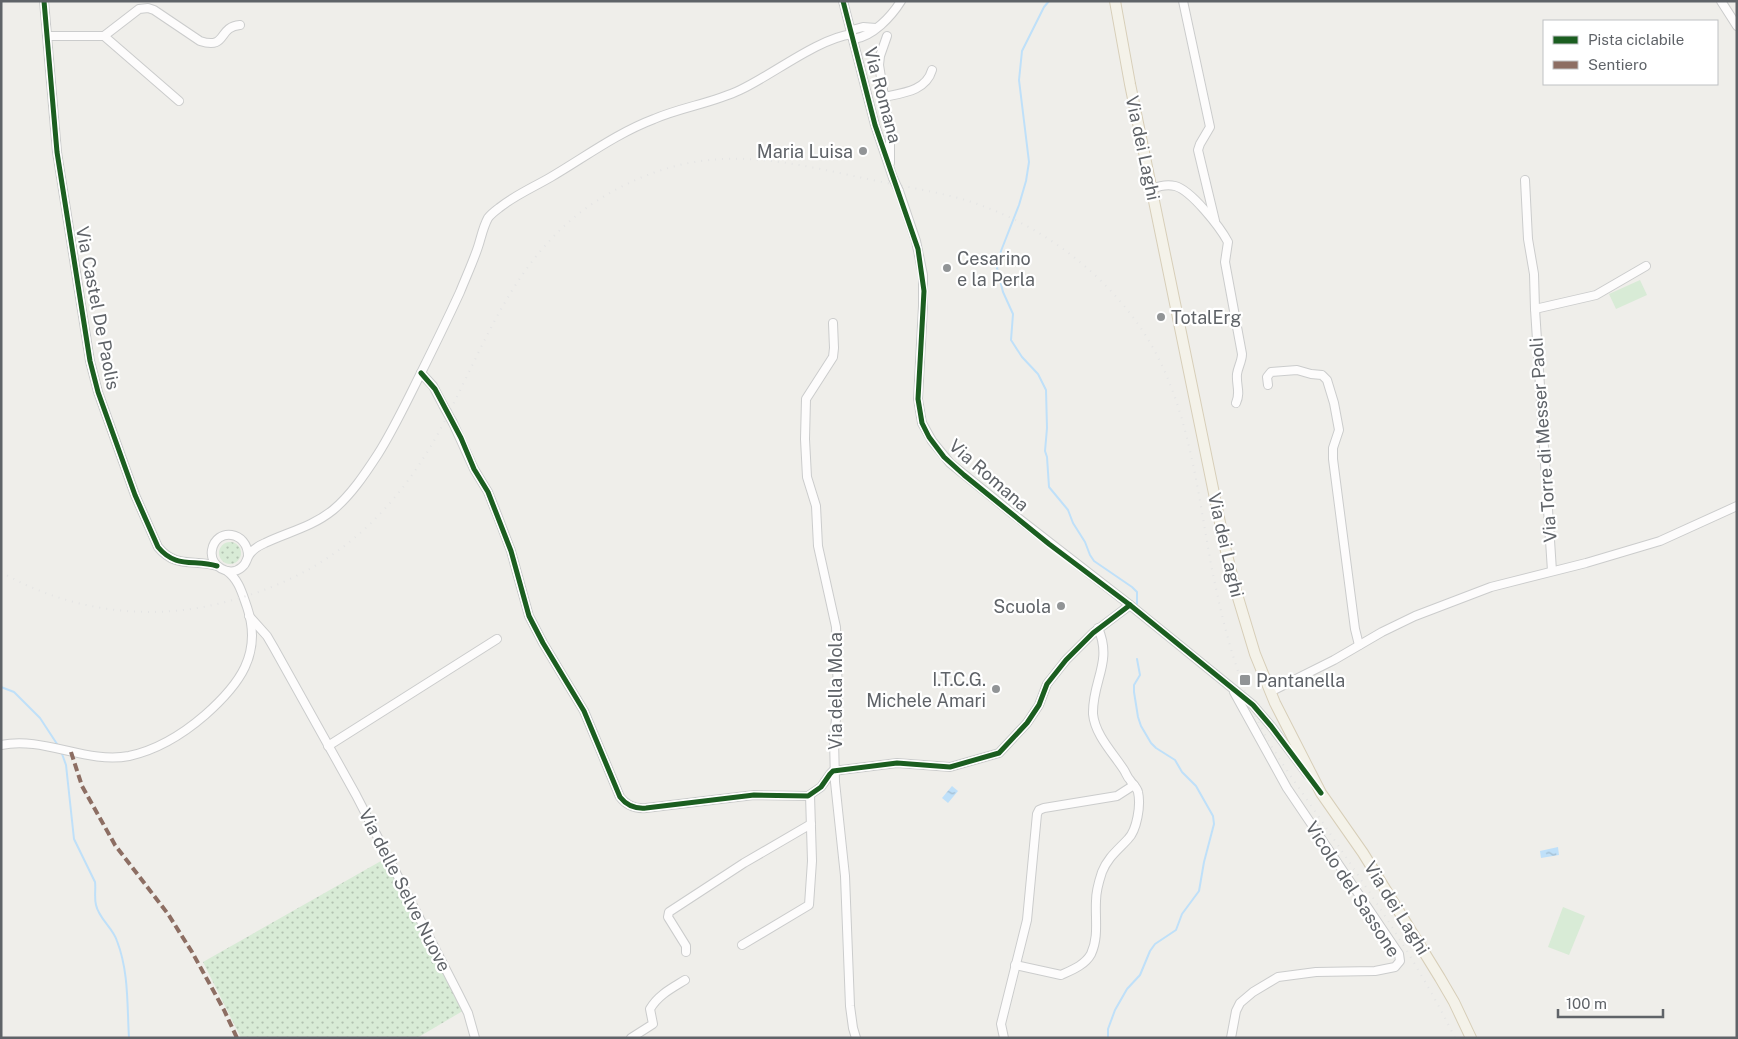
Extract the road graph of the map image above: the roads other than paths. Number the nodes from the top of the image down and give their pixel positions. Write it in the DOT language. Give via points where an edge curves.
graph roads {
  1 [pos="44,1"];
  2 [pos="843,1"];
  3 [pos="901,1"];
  4 [pos="1115,1"];
  5 [pos="1183,1"];
  6 [pos="1721,1"];
  7 [pos="240,25"];
  8 [pos="1737,26"];
  9 [pos="852,34"];
  10 [pos="47,36"];
  11 [pos="104,36"];
  12 [pos="887,36"];
  13 [pos="932,70"];
  14 [pos="884,98"];
  15 [pos="178,101"];
  16 [pos="890,168"];
  17 [pos="1525,180"];
  18 [pos="1152,188"];
  19 [pos="1216,226"];
  20 [pos="1646,266"];
  21 [pos="1535,309"];
  22 [pos="833,323"];
  23 [pos="421,373"];
  24 [pos="1268,384"];
  25 [pos="1236,404"];
  26 [pos="1737,506"];
  27 [pos="266,542"];
  28 [pos="247,545"];
  29 [pos="212,550"];
  30 [pos="248,556"];
  31 [pos="199,562"];
  32 [pos="217,566"];
  33 [pos="242,567"];
  34 [pos="226,571"];
  35 [pos="1552,571"];
  36 [pos="239,585"];
  37 [pos="1130,605"];
  38 [pos="249,616"];
  39 [pos="1098,628"];
  40 [pos="497,639"];
  41 [pos="1359,645"];
  42 [pos="1232,688"];
  43 [pos="1270,692"];
  44 [pos="1,745"];
  45 [pos="328,746"];
  46 [pos="835,771"];
  47 [pos="1134,785"];
  48 [pos="1321,793"];
  49 [pos="810,795"];
  50 [pos="812,824"];
  51 [pos="742,945"];
  52 [pos="686,952"];
  53 [pos="1015,965"];
  54 [pos="685,980"];
  55 [pos="475,1038"];
  56 [pos="631,1038"];
  57 [pos="856,1038"];
  58 [pos="1004,1038"];
  59 [pos="1231,1038"];
  60 [pos="1471,1038"];
  1 -- 10 [label="street, Via Castel De Paolis"];
  2 -- 9 [label="street, Via Romana"];
  3 -- 9 [label="street" via="890,17 876,28 863,27"];
  4 -- 18 [label="main road, Via dei Laghi"];
  5 -- 19 [label="street" via="1210,126 1198,150"];
  6 -- 8 [label="street"];
  7 -- 11 [label="street" via="229,28 213,44 200,41 154,10 144,7"];
  9 -- 16 [label="street, Via Romana" via="875,125"];
  9 -- 23 [label="street" via="830,41 730,95 632,129 499,208 486,222 462,288"];
  10 -- 11 [label="street"];
  10 -- 31 [label="street, Via Castel De Paolis" via="57,152 94,379 135,495 158,547 178,561"];
  11 -- 15 [label="street"];
  12 -- 14 [label="street" via="880,56"];
  13 -- 14 [label="street" via="919,88"];
  14 -- 16 [label="street"];
  16 -- 37 [label="street, Via Romana, bridge" via="916,241 923,275 918,395 926,433 956,468"];
  17 -- 21 [label="street, Via Torre di Messer Paoli"];
  18 -- 19 [label="street" via="1173,185 1186,191"];
  18 -- 43 [label="main road, Via dei Laghi" via="1228,564"];
  19 -- 25 [label="street" via="1228,242 1225,262 1242,354 1237,373 1239,396"];
  20 -- 21 [label="street" via="1596,294"];
  21 -- 35 [label="street, Via Torre di Messer Paoli"];
  22 -- 46 [label="street, Via della Mola" via="833,357 806,399 804,439 807,477 816,506 818,546 836,627"];
  23 -- 27 [label="street" via="382,447 344,500 314,523"];
  23 -- 49 [label="street, bridge" via="433,386 490,496 511,552 529,616 584,711 624,801 642,808 754,795"];
  24 -- 41 [label="street" via="1271,372 1297,370 1322,376 1331,390 1339,430 1333,459"];
  26 -- 35 [label="street" via="1660,541"];
  27 -- 28 [label="street"];
  27 -- 30 [label="street"];
  28 -- 29 [label="street" via="230,535 220,538"];
  28 -- 30 [label="street"];
  29 -- 31 [label="street"];
  29 -- 32 [label="street"];
  30 -- 33 [label="street"];
  31 -- 32 [label="street, Via Castel De Paolis"];
  32 -- 34 [label="street"];
  33 -- 34 [label="street"];
  33 -- 36 [label="street"];
  34 -- 36 [label="street"];
  35 -- 41 [label="street" via="1491,587 1415,616"];
  36 -- 38 [label="street"];
  37 -- 39 [label="street"];
  37 -- 42 [label="street, Via Romana"];
  38 -- 44 [label="street" via="251,646 241,675 225,696 192,725 161,744 129,756 106,757 21,743"];
  38 -- 45 [label="street, Via delle Selve Nuove" via="273,645"];
  39 -- 46 [label="street" via="1048,681 1032,716 999,753 950,767 897,763"];
  39 -- 47 [label="street" via="1104,641 1104,654 1094,720"];
  40 -- 45 [label="street"];
  41 -- 43 [label="street"];
  42 -- 48 [label="street, Via Romana" via="1262,714"];
  42 -- 59 [label="street, Vicolo del Sassone" via="1287,788 1376,918 1399,954 1400,961 1394,967 1375,972 1316,972 1278,977 1240,1003"];
  43 -- 48 [label="main road, Via dei Laghi"];
  45 -- 55 [label="street, Via delle Selve Nuove" via="437,951 466,1009"];
  46 -- 49 [label="street"];
  46 -- 57 [label="street, Via della Mola" via="845,876 850,1006"];
  47 -- 53 [label="street" via="1117,796 1083,800 1038,812 1028,910"];
  47 -- 53 [label="street" via="1138,793 1134,830 1106,862 1100,879 1095,939 1090,956 1085,963 1061,975"];
  48 -- 60 [label="main road, Via dei Laghi" via="1363,853 1440,978"];
  49 -- 50 [label="street"];
  50 -- 51 [label="street" via="809,905"];
  50 -- 52 [label="street" via="669,912 668,917 686,946"];
  53 -- 58 [label="street" via="1001,1023"];
  54 -- 56 [label="street" via="657,1000 650,1009 652,1024"];
}
